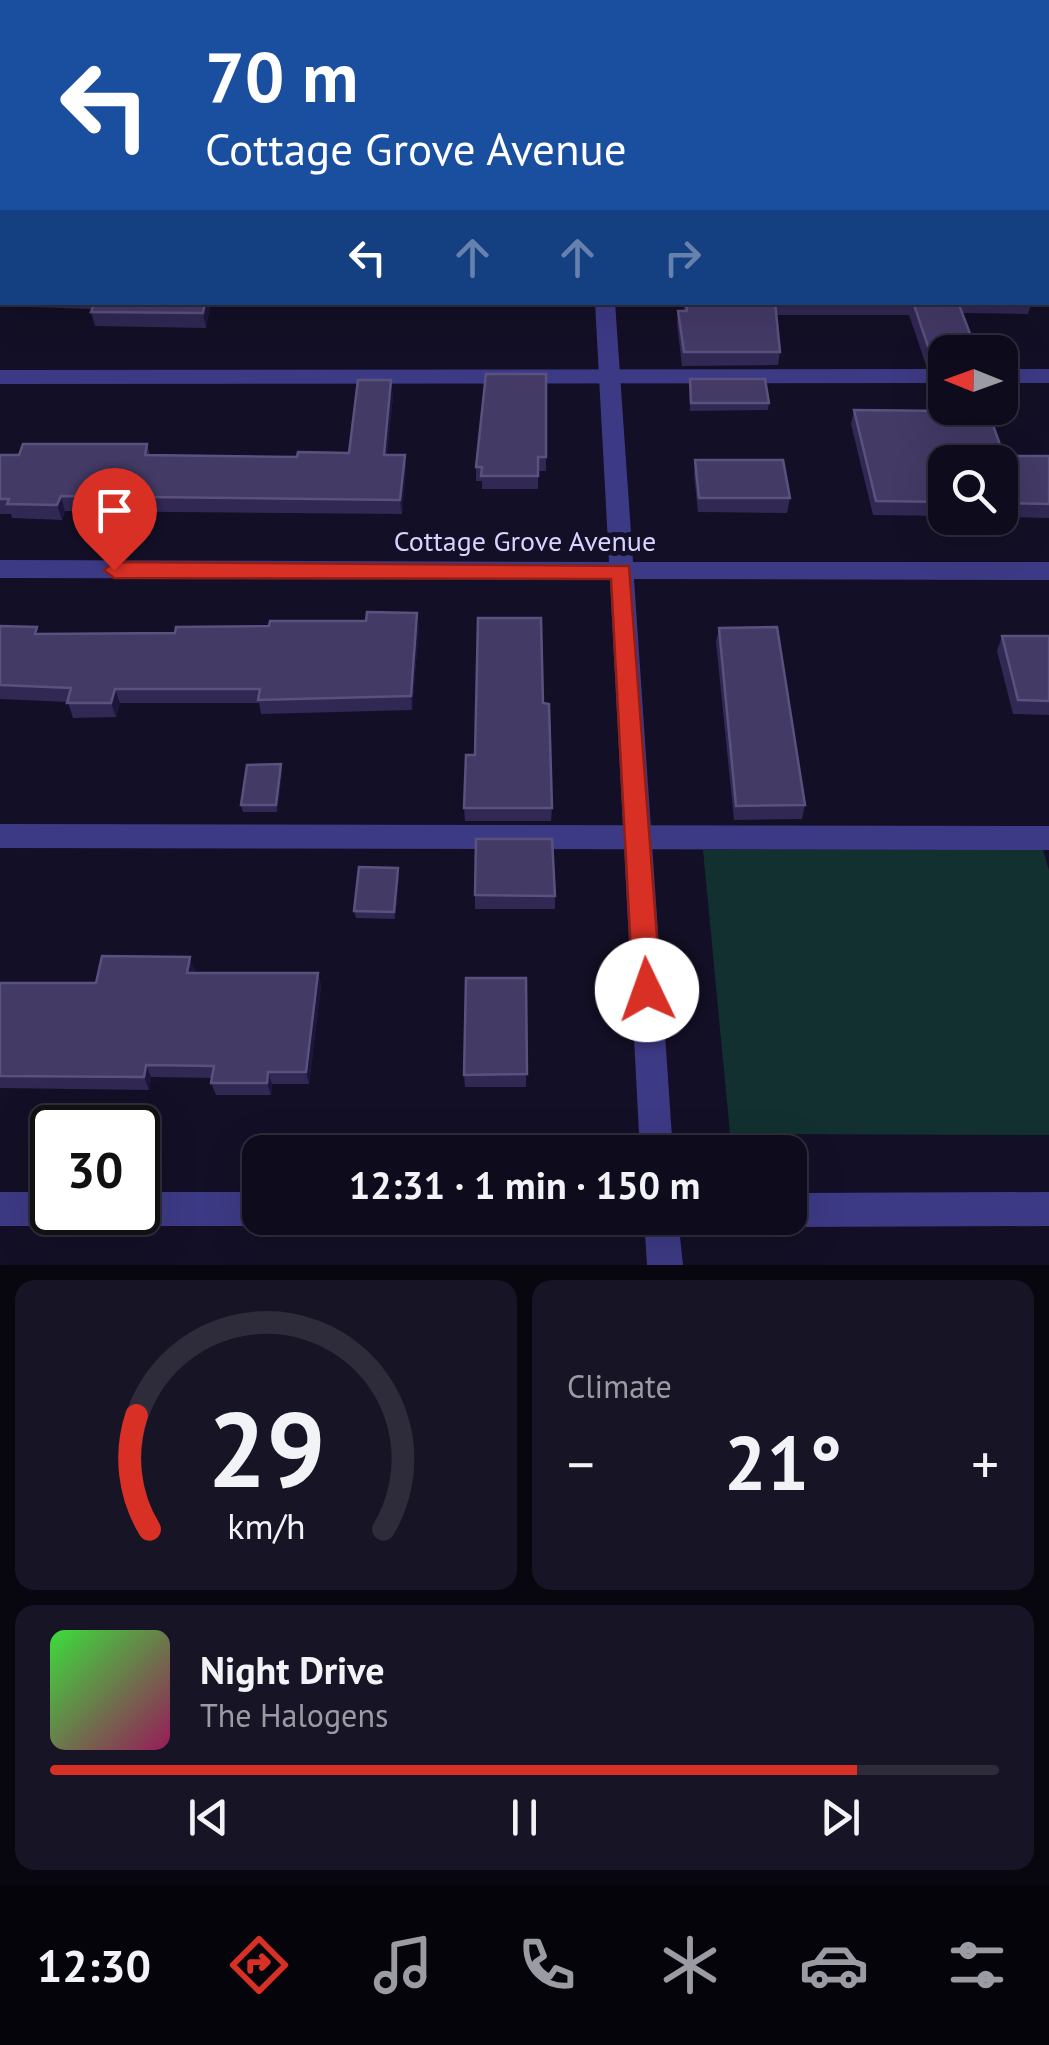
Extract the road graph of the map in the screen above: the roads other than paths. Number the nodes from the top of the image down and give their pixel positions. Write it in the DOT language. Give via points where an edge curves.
graph roads {
  1 [pos="606,305"];
  2 [pos="928,376"];
  3 [pos="1018,376"];
  4 [pos="1049,376"];
  5 [pos="0,377"];
  6 [pos="610,377"];
  7 [pos="0,569"];
  8 [pos="1049,571"];
  9 [pos="621,572"];
  10 [pos="0,836"];
  11 [pos="638,838"];
  12 [pos="1049,838"];
  13 [pos="656,1135"];
  14 [pos="0,1209"];
  15 [pos="30,1209"];
  16 [pos="160,1209"];
  17 [pos="1049,1209"];
  18 [pos="242,1210"];
  19 [pos="807,1210"];
  20 [pos="662,1235"];
  21 [pos="664,1265"];
  1 -- 6 [label="street"];
  2 -- 6 [label="street"];
  3 -- 4 [label="street"];
  5 -- 6 [label="street"];
  6 -- 9 [label="street"];
  7 -- 9 [label="street, Cottage Grove Avenue"];
  8 -- 9 [label="street, Cottage Grove Avenue"];
  9 -- 11 [label="street"];
  10 -- 11 [label="street"];
  11 -- 12 [label="street"];
  11 -- 13 [label="street"];
  14 -- 15 [label="street"];
  16 -- 18 [label="street"];
  17 -- 19 [label="street"];
  20 -- 21 [label="street"];
}
